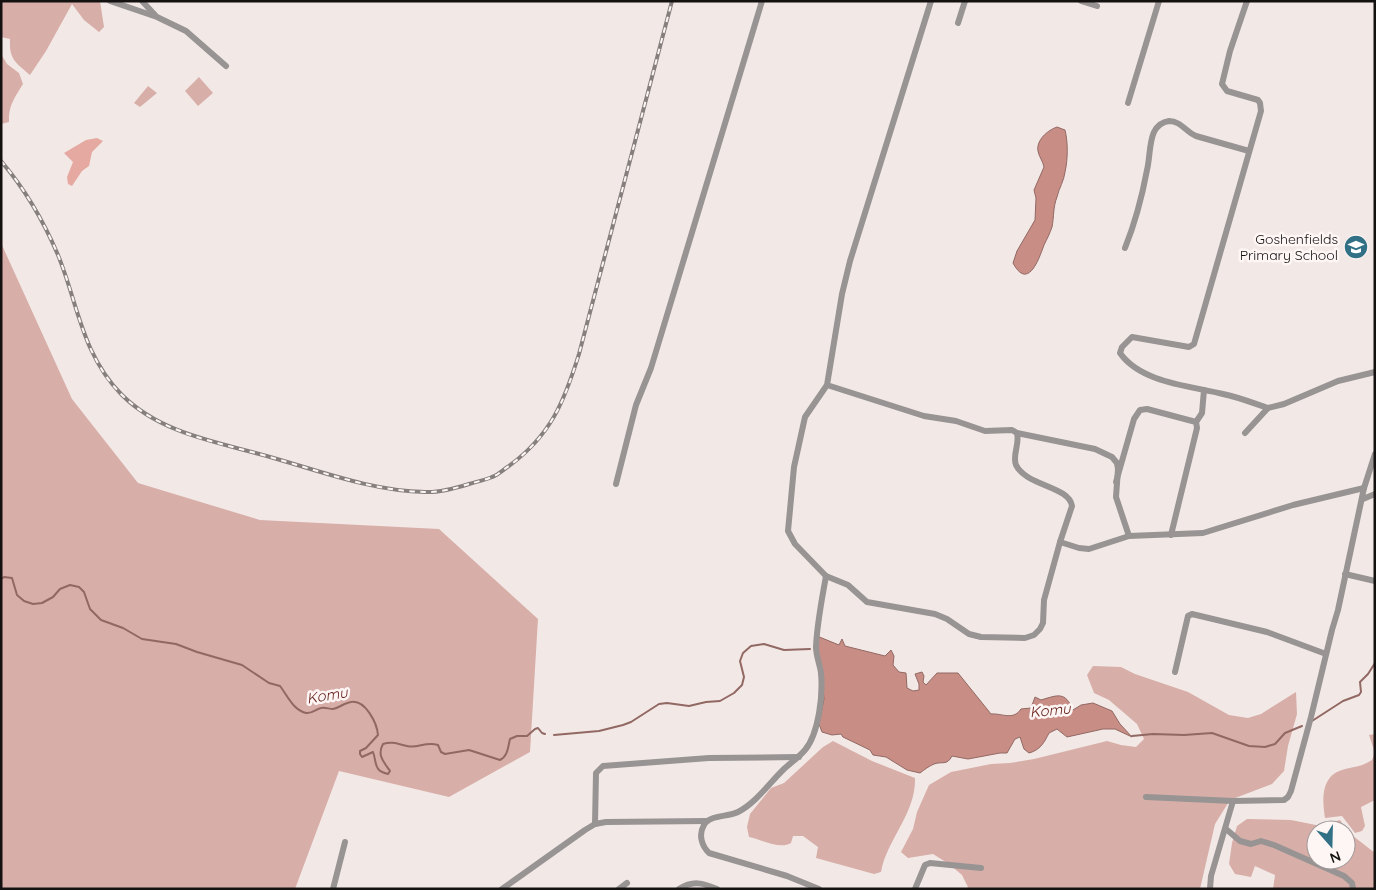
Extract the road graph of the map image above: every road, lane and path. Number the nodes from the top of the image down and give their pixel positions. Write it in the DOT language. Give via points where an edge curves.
graph roads {
  1 [pos="110,1"];
  2 [pos="136,1"];
  3 [pos="142,1"];
  4 [pos="762,1"];
  5 [pos="931,1"];
  6 [pos="964,1"];
  7 [pos="1081,1"];
  8 [pos="1159,1"];
  9 [pos="1247,1"];
  10 [pos="127,6"];
  11 [pos="1097,6"];
  12 [pos="157,17"];
  13 [pos="958,23"];
  14 [pos="226,66"];
  15 [pos="1128,103"];
  16 [pos="1249,151"];
  17 [pos="1125,248"];
  18 [pos="1375,372"];
  19 [pos="827,385"];
  20 [pos="1204,390"];
  21 [pos="1268,408"];
  22 [pos="1196,422"];
  23 [pos="1245,433"];
  24 [pos="1017,434"];
  25 [pos="1375,454"];
  26 [pos="1116,482"];
  27 [pos="616,484"];
  28 [pos="1364,488"];
  29 [pos="1375,494"];
  30 [pos="1363,499"];
  31 [pos="1171,535"];
  32 [pos="1129,536"];
  33 [pos="1060,542"];
  34 [pos="1345,574"];
  35 [pos="826,576"];
  36 [pos="1375,581"];
  37 [pos="1326,654"];
  38 [pos="1175,672"];
  39 [pos="799,756"];
  40 [pos="1146,797"];
  41 [pos="1233,801"];
  42 [pos="707,821"];
  43 [pos="595,824"];
  44 [pos="1226,829"];
  45 [pos="345,842"];
  46 [pos="981,868"];
  47 [pos="627,883"];
  48 [pos="333,889"];
  49 [pos="502,889"];
  50 [pos="619,889"];
  51 [pos="679,889"];
  52 [pos="717,889"];
  53 [pos="819,889"];
  54 [pos="915,889"];
  55 [pos="1210,889"];
  56 [pos="1353,889"];
  1 -- 10 [label="street"];
  2 -- 10 [label="street"];
  3 -- 12 [label="street"];
  4 -- 27 [label="street" via="651,368 636,405"];
  5 -- 19 [label="street" via="850,261"];
  6 -- 13 [label="street"];
  7 -- 11 [label="street"];
  8 -- 15 [label="street"];
  9 -- 16 [label="street" via="1222,84 1227,91 1260,103 1261,111"];
  10 -- 12 [label="street"];
  12 -- 14 [label="street" via="186,31"];
  16 -- 17 [label="street" via="1190,134 1174,122 1167,121 1158,126 1153,134 1134,226"];
  16 -- 20 [label="street" via="1194,344 1189,346 1132,337 1120,353 1137,369 1164,381"];
  18 -- 21 [label="street" via="1338,381"];
  19 -- 24 [label="street" via="924,416 956,421 985,431 1012,430"];
  19 -- 35 [label="street" via="805,417 792,484 788,531 795,544"];
  20 -- 21 [label="street"];
  20 -- 22 [label="street" via="1202,413"];
  21 -- 23 [label="street"];
  22 -- 26 [label="street" via="1140,410 1134,419"];
  22 -- 31 [label="street"];
  24 -- 26 [label="street" via="1104,453 1117,463"];
  24 -- 33 [label="street" via="1017,466 1039,484 1071,500"];
  25 -- 28 [label="street"];
  26 -- 32 [label="street" via="1116,497"];
  28 -- 30 [label="street"];
  28 -- 31 [label="street" via="1293,505 1203,533"];
  29 -- 30 [label="street"];
  30 -- 34 [label="street"];
  31 -- 32 [label="street"];
  32 -- 33 [label="street" via="1089,549"];
  33 -- 35 [label="street" via="1044,600 1043,623 1034,635 1025,638 969,634 935,614 867,602 848,585"];
  34 -- 36 [label="street"];
  34 -- 37 [label="street"];
  35 -- 39 [label="street" via="816,650 821,673 821,697 811,741"];
  37 -- 38 [label="street" via="1267,632 1192,614 1188,616"];
  37 -- 41 [label="street" via="1288,797 1284,800"];
  39 -- 42 [label="street" via="738,812"];
  39 -- 43 [label="street" via="709,758 603,766 596,773"];
  40 -- 41 [label="street"];
  41 -- 44 [label="street"];
  42 -- 43 [label="street"];
  42 -- 53 [label="street" via="701,833 704,848 709,853 788,876"];
  43 -- 49 [label="street"];
  44 -- 55 [label="street"];
  44 -- 56 [label="street" via="1240,841 1274,844 1348,878"];
  45 -- 48 [label="street"];
  46 -- 54 [label="street" via="925,865"];
  47 -- 50 [label="street"];
  51 -- 52 [label="street" via="693,883"];
}
